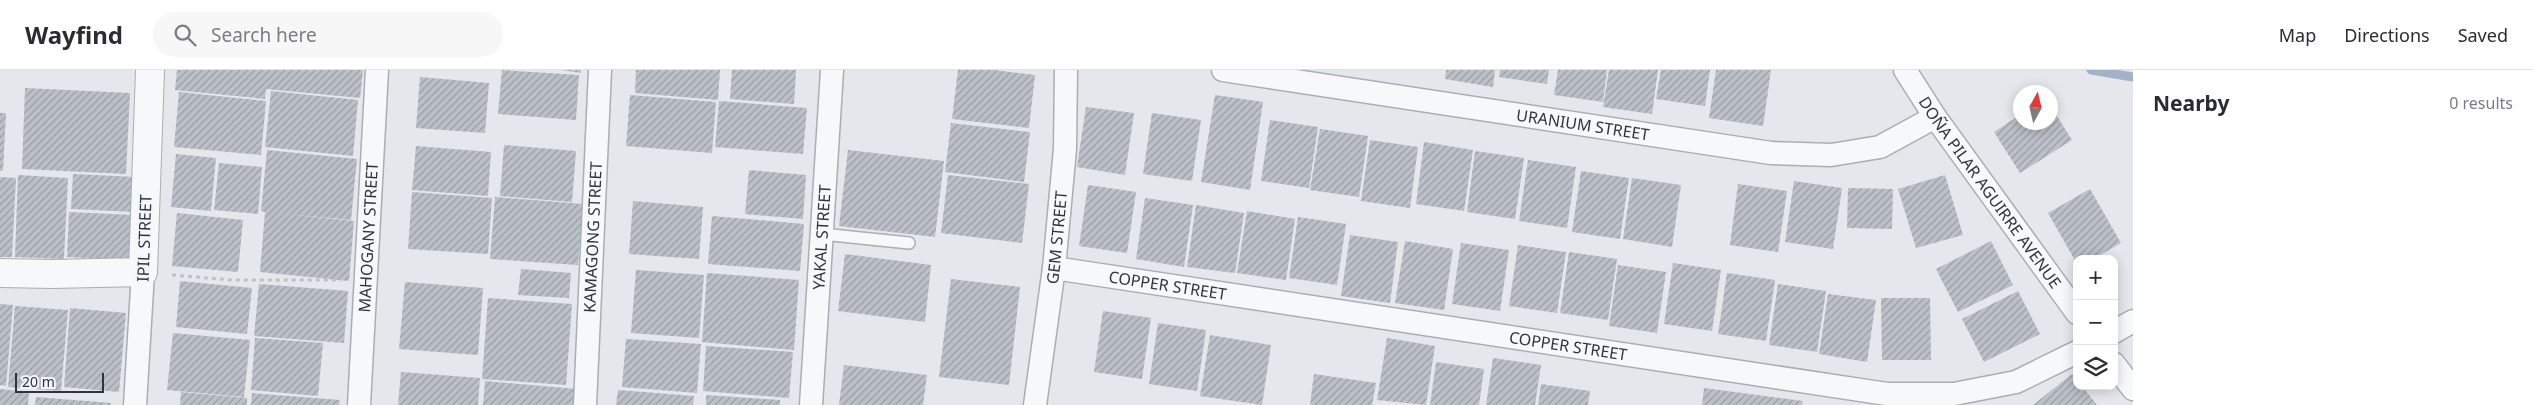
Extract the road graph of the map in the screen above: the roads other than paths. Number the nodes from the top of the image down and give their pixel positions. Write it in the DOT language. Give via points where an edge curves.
graph roads {
  1 [pos="150,70"];
  2 [pos="377,70"];
  3 [pos="600,70"];
  4 [pos="832,70"];
  5 [pos="1066,70"];
  6 [pos="1223,70"];
  7 [pos="1905,70"];
  8 [pos="1935,117"];
  9 [pos="822,234"];
  10 [pos="909,243"];
  11 [pos="1054,268"];
  12 [pos="143,272"];
  13 [pos="0,273"];
  14 [pos="2073,307"];
  15 [pos="2133,321"];
  16 [pos="2118,330"];
  17 [pos="2073,354"];
  18 [pos="2118,369"];
  19 [pos="2133,389"];
  20 [pos="135,405"];
  21 [pos="359,405"];
  22 [pos="585,405"];
  23 [pos="811,405"];
  24 [pos="1036,405"];
  1 -- 12 [label="street, IPIL STREET"];
  2 -- 21 [label="street, MAHOGANY STREET"];
  3 -- 22 [label="street, KAMAGONG STREET"];
  4 -- 9 [label="street, YAKAL STREET"];
  5 -- 11 [label="street, GEM STREET" via="1065,149"];
  6 -- 8 [label="street, URANIUM STREET" via="1771,153 1831,155 1880,147"];
  7 -- 8 [label="street, DOÑA PILAR AGUIRRE AVENUE"];
  8 -- 14 [label="street, DOÑA PILAR AGUIRRE AVENUE"];
  9 -- 10 [label="lane"];
  9 -- 23 [label="street, YAKAL STREET"];
  11 -- 17 [label="street, COPPER STREET" via="1887,394 1954,394 2016,382"];
  11 -- 24 [label="street, GEM STREET"];
  12 -- 13 [label="street"];
  12 -- 20 [label="street, IPIL STREET"];
  15 -- 16 [label="street"];
  18 -- 19 [label="street"];
}
